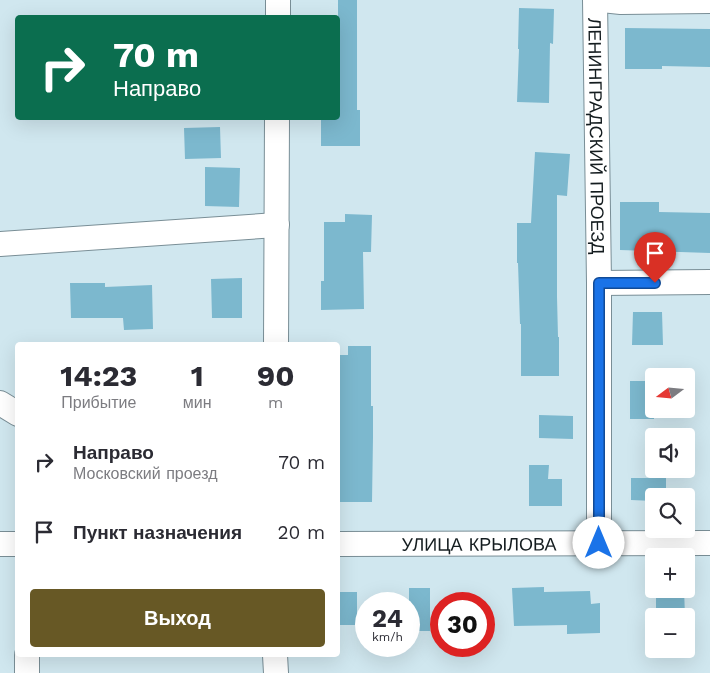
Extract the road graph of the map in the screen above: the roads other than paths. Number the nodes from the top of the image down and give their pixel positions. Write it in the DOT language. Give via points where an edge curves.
graph roads {
  1 [pos="278,0"];
  2 [pos="595,0"];
  3 [pos="602,0"];
  4 [pos="710,1"];
  5 [pos="278,15"];
  6 [pos="277,120"];
  7 [pos="277,225"];
  8 [pos="0,244"];
  9 [pos="710,282"];
  10 [pos="599,283"];
  11 [pos="276,342"];
  12 [pos="0,403"];
  13 [pos="15,412"];
  14 [pos="599,543"];
  15 [pos="710,543"];
  16 [pos="0,544"];
  17 [pos="15,544"];
  18 [pos="340,544"];
  19 [pos="27,657"];
  20 [pos="276,657"];
  21 [pos="27,673"];
  22 [pos="276,673"];
  1 -- 5 [label="street"];
  2 -- 10 [label="street, ЛЕНИНГРАДСКИЙ ПРОЕЗД"];
  3 -- 4 [label="street, ЛЕНИНГРАДСКИЙ ПРОЕЗД"];
  6 -- 7 [label="street"];
  7 -- 8 [label="street"];
  7 -- 11 [label="street"];
  9 -- 10 [label="street"];
  10 -- 14 [label="street, ЛЕНИНГРАДСКИЙ ПРОЕЗД"];
  12 -- 13 [label="street"];
  14 -- 15 [label="street, УЛИЦА КРЫЛОВА"];
  14 -- 18 [label="street, УЛИЦА КРЫЛОВА"];
  16 -- 17 [label="street"];
  19 -- 21 [label="street"];
  20 -- 22 [label="street"];
}
